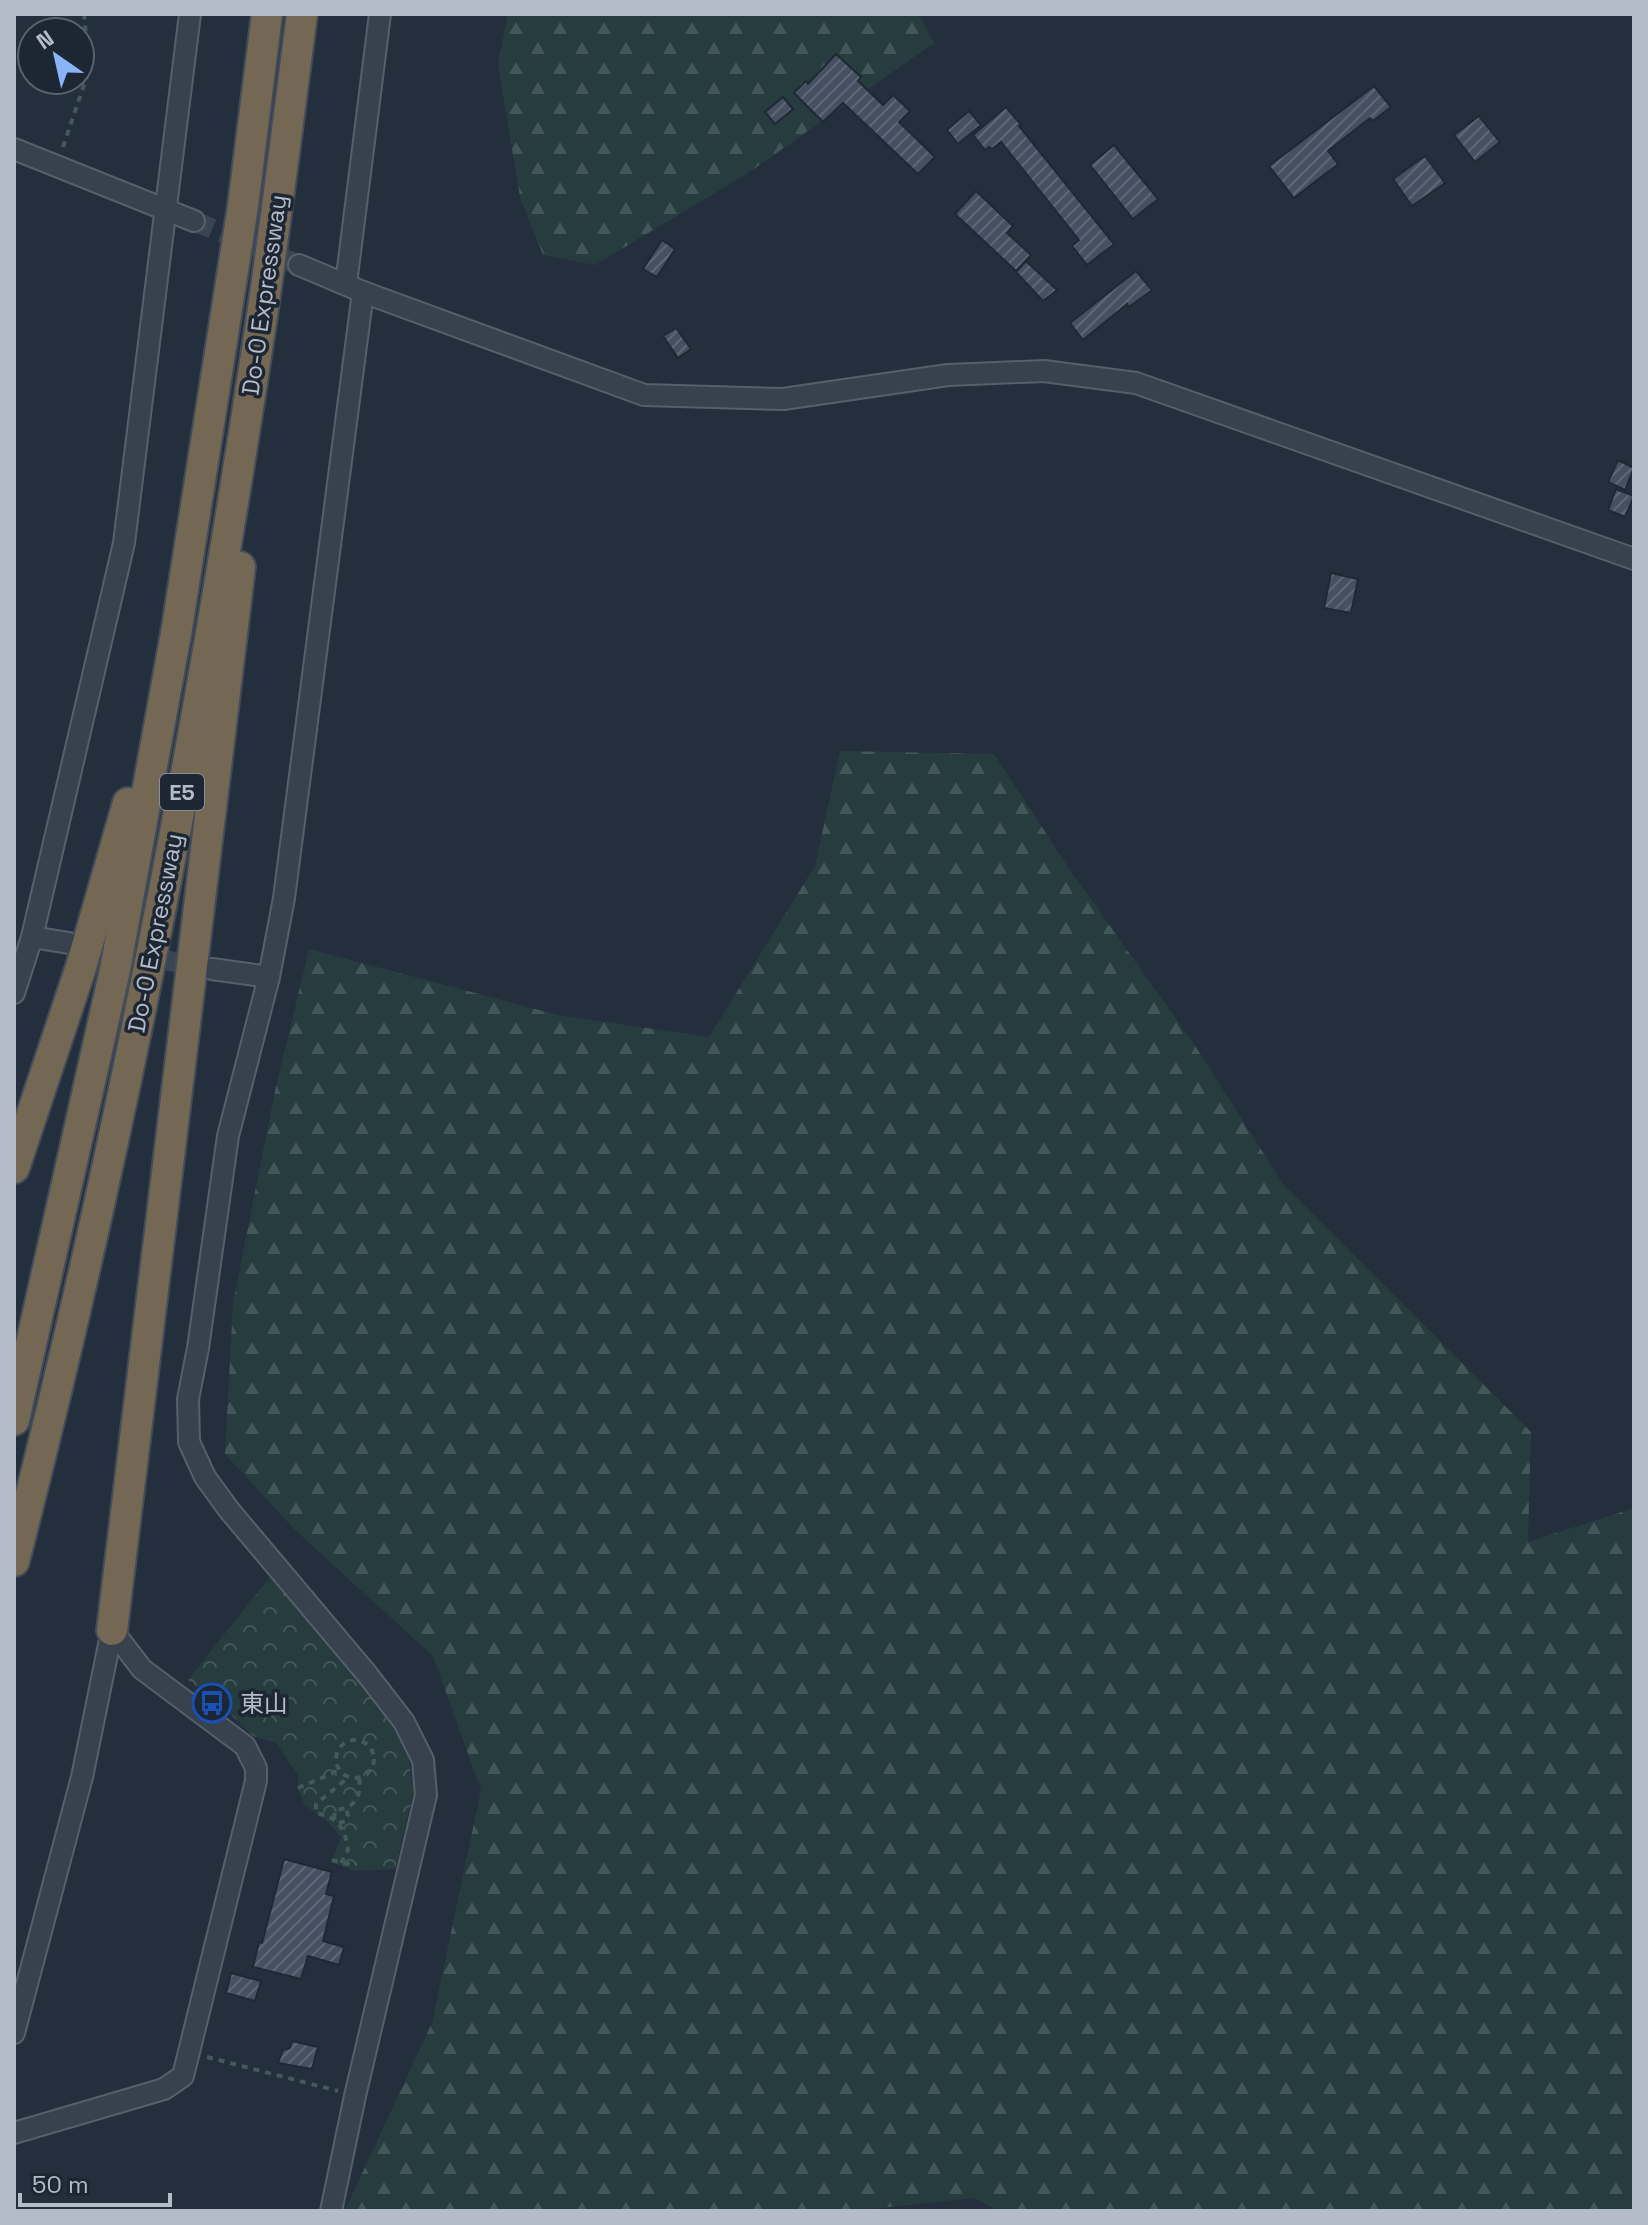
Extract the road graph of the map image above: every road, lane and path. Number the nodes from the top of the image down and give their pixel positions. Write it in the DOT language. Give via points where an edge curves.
graph roads {
  1 [pos="84,14"];
  2 [pos="190,14"];
  3 [pos="267,14"];
  4 [pos="302,14"];
  5 [pos="380,14"];
  6 [pos="14,149"];
  7 [pos="55,166"];
  8 [pos="165,210"];
  9 [pos="194,221"];
  10 [pos="299,265"];
  11 [pos="354,288"];
  12 [pos="260,334"];
  13 [pos="1634,559"];
  14 [pos="177,628"];
  15 [pos="32,937"];
  16 [pos="69,943"];
  17 [pos="212,969"];
  18 [pos="269,977"];
  19 [pos="14,993"];
  20 [pos="14,1168"];
  21 [pos="14,1420"];
  22 [pos="14,1561"];
  23 [pos="112,1630"];
  24 [pos="340,1770"];
  25 [pos="349,1777"];
  26 [pos="359,1777"];
  27 [pos="298,1788"];
  28 [pos="346,1808"];
  29 [pos="334,1819"];
  30 [pos="339,1823"];
  31 [pos="332,1860"];
  32 [pos="341,1863"];
  33 [pos="357,1864"];
  34 [pos="14,2033"];
  35 [pos="189,2052"];
  36 [pos="355,2096"];
  37 [pos="14,2133"];
  38 [pos="331,2211"];
  1 -- 7 [label="path" via="89,70"];
  2 -- 8 [label="street"];
  3 -- 14 [label="highway, Do-O Expressway / E5" via="243,206"];
  4 -- 12 [label="highway, Do-O Expressway / E5"];
  5 -- 11 [label="street"];
  6 -- 7 [label="street"];
  7 -- 8 [label="street"];
  8 -- 9 [label="street"];
  8 -- 15 [label="street" via="124,543"];
  10 -- 11 [label="street"];
  11 -- 13 [label="street" via="644,395 783,399 948,375 1044,371 1136,383"];
  11 -- 18 [label="street" via="284,898"];
  12 -- 22 [label="highway, Do-O Expressway / E5" via="149,973 56,1397"];
  12 -- 23 [label="highway" via="237,607"];
  14 -- 20 [label="highway" via="81,967"];
  14 -- 21 [label="highway, Do-O Expressway / E5" via="115,970"];
  15 -- 16 [label="street"];
  15 -- 19 [label="street"];
  17 -- 18 [label="street"];
  18 -- 36 [label="street" via="228,1136 188,1399 189,1442 205,1477 404,1722 423,1760 426,1795"];
  23 -- 34 [label="street" via="82,1777"];
  23 -- 35 [label="street" via="142,1669 245,1746 256,1768"];
  24 -- 25 [label="path"];
  24 -- 26 [label="path" via="340,1747 363,1742 372,1750 374,1763"];
  24 -- 27 [label="path"];
  25 -- 26 [label="path"];
  25 -- 29 [label="path" via="316,1804 316,1813"];
  26 -- 28 [label="path" via="357,1798"];
  28 -- 29 [label="path" via="335,1811"];
  28 -- 30 [label="path" via="346,1821"];
  29 -- 30 [label="path"];
  30 -- 32 [label="path" via="348,1850"];
  31 -- 32 [label="path"];
  32 -- 33 [label="path"];
  35 -- 36 [label="path"];
  35 -- 37 [label="street" via="183,2076 164,2089"];
  36 -- 38 [label="street"];
}
